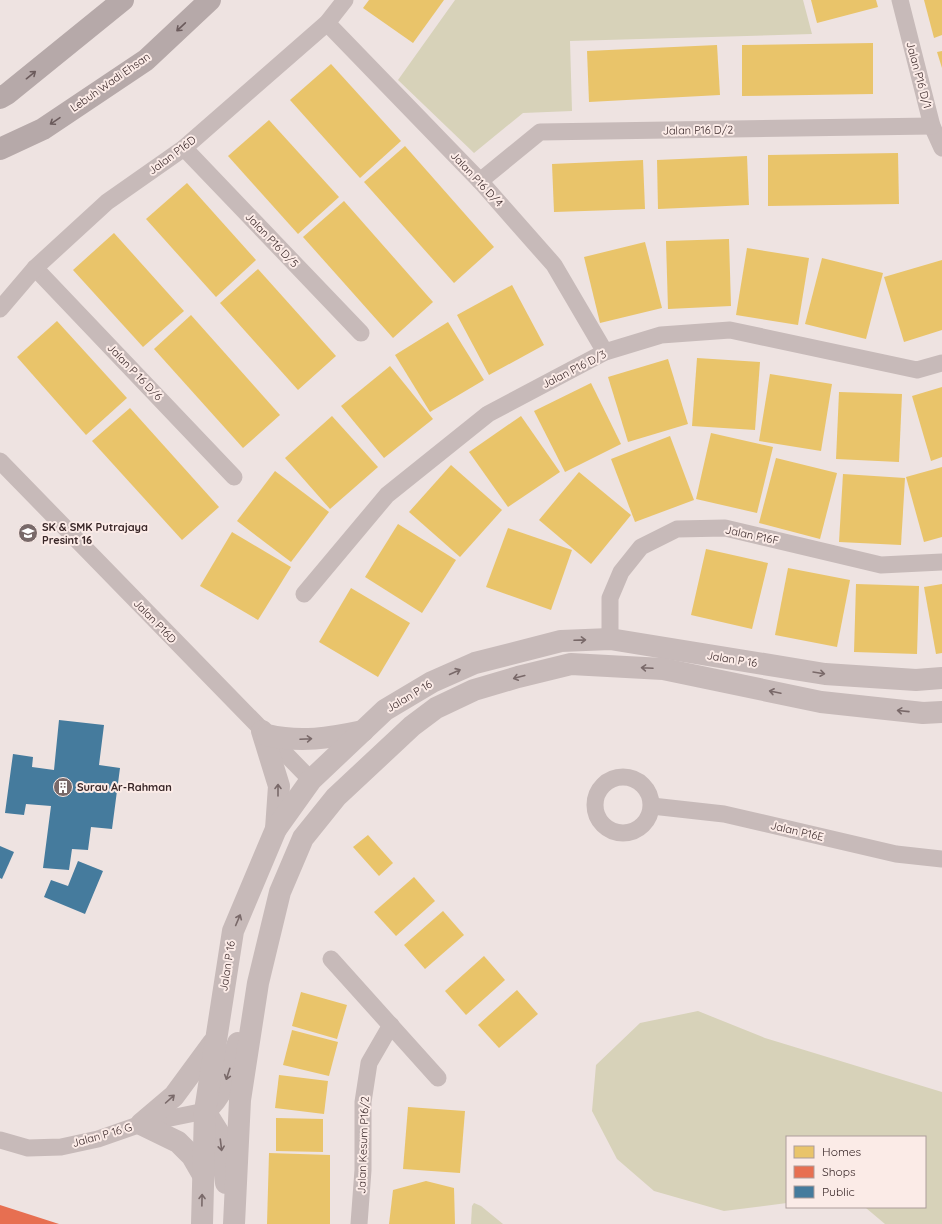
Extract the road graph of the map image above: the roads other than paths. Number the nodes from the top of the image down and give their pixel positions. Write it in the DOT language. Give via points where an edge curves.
graph roads {
  1 [pos="123,0"];
  2 [pos="210,0"];
  3 [pos="344,0"];
  4 [pos="900,0"];
  5 [pos="327,24"];
  6 [pos="0,98"];
  7 [pos="932,126"];
  8 [pos="184,148"];
  9 [pos="942,148"];
  10 [pos="0,149"];
  11 [pos="480,181"];
  12 [pos="36,268"];
  13 [pos="0,309"];
  14 [pos="360,333"];
  15 [pos="605,352"];
  16 [pos="942,363"];
  17 [pos="0,461"];
  18 [pos="234,476"];
  19 [pos="942,562"];
  20 [pos="304,594"];
  21 [pos="610,639"];
  22 [pos="942,678"];
  23 [pos="942,712"];
  24 [pos="363,731"];
  25 [pos="265,733"];
  26 [pos="371,764"];
  27 [pos="311,780"];
  28 [pos="652,806"];
  29 [pos="276,828"];
  30 [pos="304,838"];
  31 [pos="942,859"];
  32 [pos="331,959"];
  33 [pos="258,984"];
  34 [pos="391,1025"];
  35 [pos="216,1040"];
  36 [pos="438,1078"];
  37 [pos="205,1111"];
  38 [pos="141,1124"];
  39 [pos="0,1140"];
  40 [pos="203,1175"];
  41 [pos="202,1224"];
  42 [pos="230,1224"];
  43 [pos="234,1224"];
  44 [pos="360,1224"];
  6 -- 1 [label="main road, one-way"];
  2 -- 10 [label="main road, Lebuh Wadi Ehsan, one-way" via="146,60 43,128"];
  3 -- 5 [label="street, Jalan P16D"];
  4 -- 7 [label="street, Jalan P16 D/1"];
  5 -- 8 [label="street, Jalan P16D"];
  5 -- 11 [label="street, Jalan P16 D/4"];
  7 -- 9 [label="street, Jalan P16 D/1"];
  7 -- 11 [label="street, Jalan P16 D/2" via="540,132"];
  8 -- 12 [label="street, Jalan P16D" via="107,202"];
  8 -- 14 [label="street, Jalan P16 D/5"];
  11 -- 15 [label="street, Jalan P16 D/4" via="554,265"];
  12 -- 13 [label="street, Jalan P16D"];
  12 -- 18 [label="street, Jalan P 16 D/6"];
  15 -- 16 [label="street, Jalan P16 D/3" via="661,335 730,330 916,370"];
  15 -- 20 [label="street, Jalan P16 D/3" via="488,414 387,495"];
  17 -- 25 [label="street, Jalan P16D"];
  19 -- 21 [label="street, Jalan P16F" via="881,565 725,528 677,529 640,547 621,572 610,598"];
  21 -- 22 [label="street, Jalan P 16, one-way" via="825,674 916,680"];
  24 -- 21 [label="street, Jalan P 16, one-way" via="385,710 432,682 475,663 561,641"];
  23 -- 26 [label="street, Jalan P 16, one-way" via="924,713 821,702 663,669 571,664 474,690 436,708 412,726"];
  25 -- 24 [label="street, one-way" via="295,740 327,738"];
  24 -- 27 [label="street, Jalan P 16"];
  25 -- 27 [label="street, Jalan P16D"];
  29 -- 25 [label="street, one-way" via="279,786"];
  26 -- 27 [label="street" via="335,780"];
  26 -- 30 [label="street, Jalan P 16" via="336,797"];
  27 -- 29 [label="street, Jalan P 16"];
  27 -- 30 [label="street"];
  28 -- 31 [label="street, Jalan P16E" via="724,814 896,854"];
  35 -- 29 [label="street, Jalan P 16, one-way" via="233,931"];
  30 -- 33 [label="street, Jalan P 16" via="280,892"];
  32 -- 34 [label="street"];
  33 -- 37 [label="street, one-way" via="223,1089"];
  33 -- 43 [label="street, Jalan P 16" via="240,1100"];
  34 -- 36 [label="street"];
  34 -- 44 [label="street, Jalan Kesum P16/2" via="369,1064 366,1079 363,1102"];
  35 -- 37 [label="street, Jalan P 16"];
  38 -- 35 [label="street, one-way" via="174,1096"];
  37 -- 38 [label="street, Jalan P 16 G"];
  37 -- 40 [label="street, Jalan P 16"];
  37 -- 42 [label="street, one-way" via="220,1135"];
  38 -- 39 [label="street, Jalan P 16 G" via="98,1139 61,1147 28,1148"];
  38 -- 40 [label="street" via="178,1142 192,1156"];
  41 -- 40 [label="street, Jalan P 16, one-way"];
}
